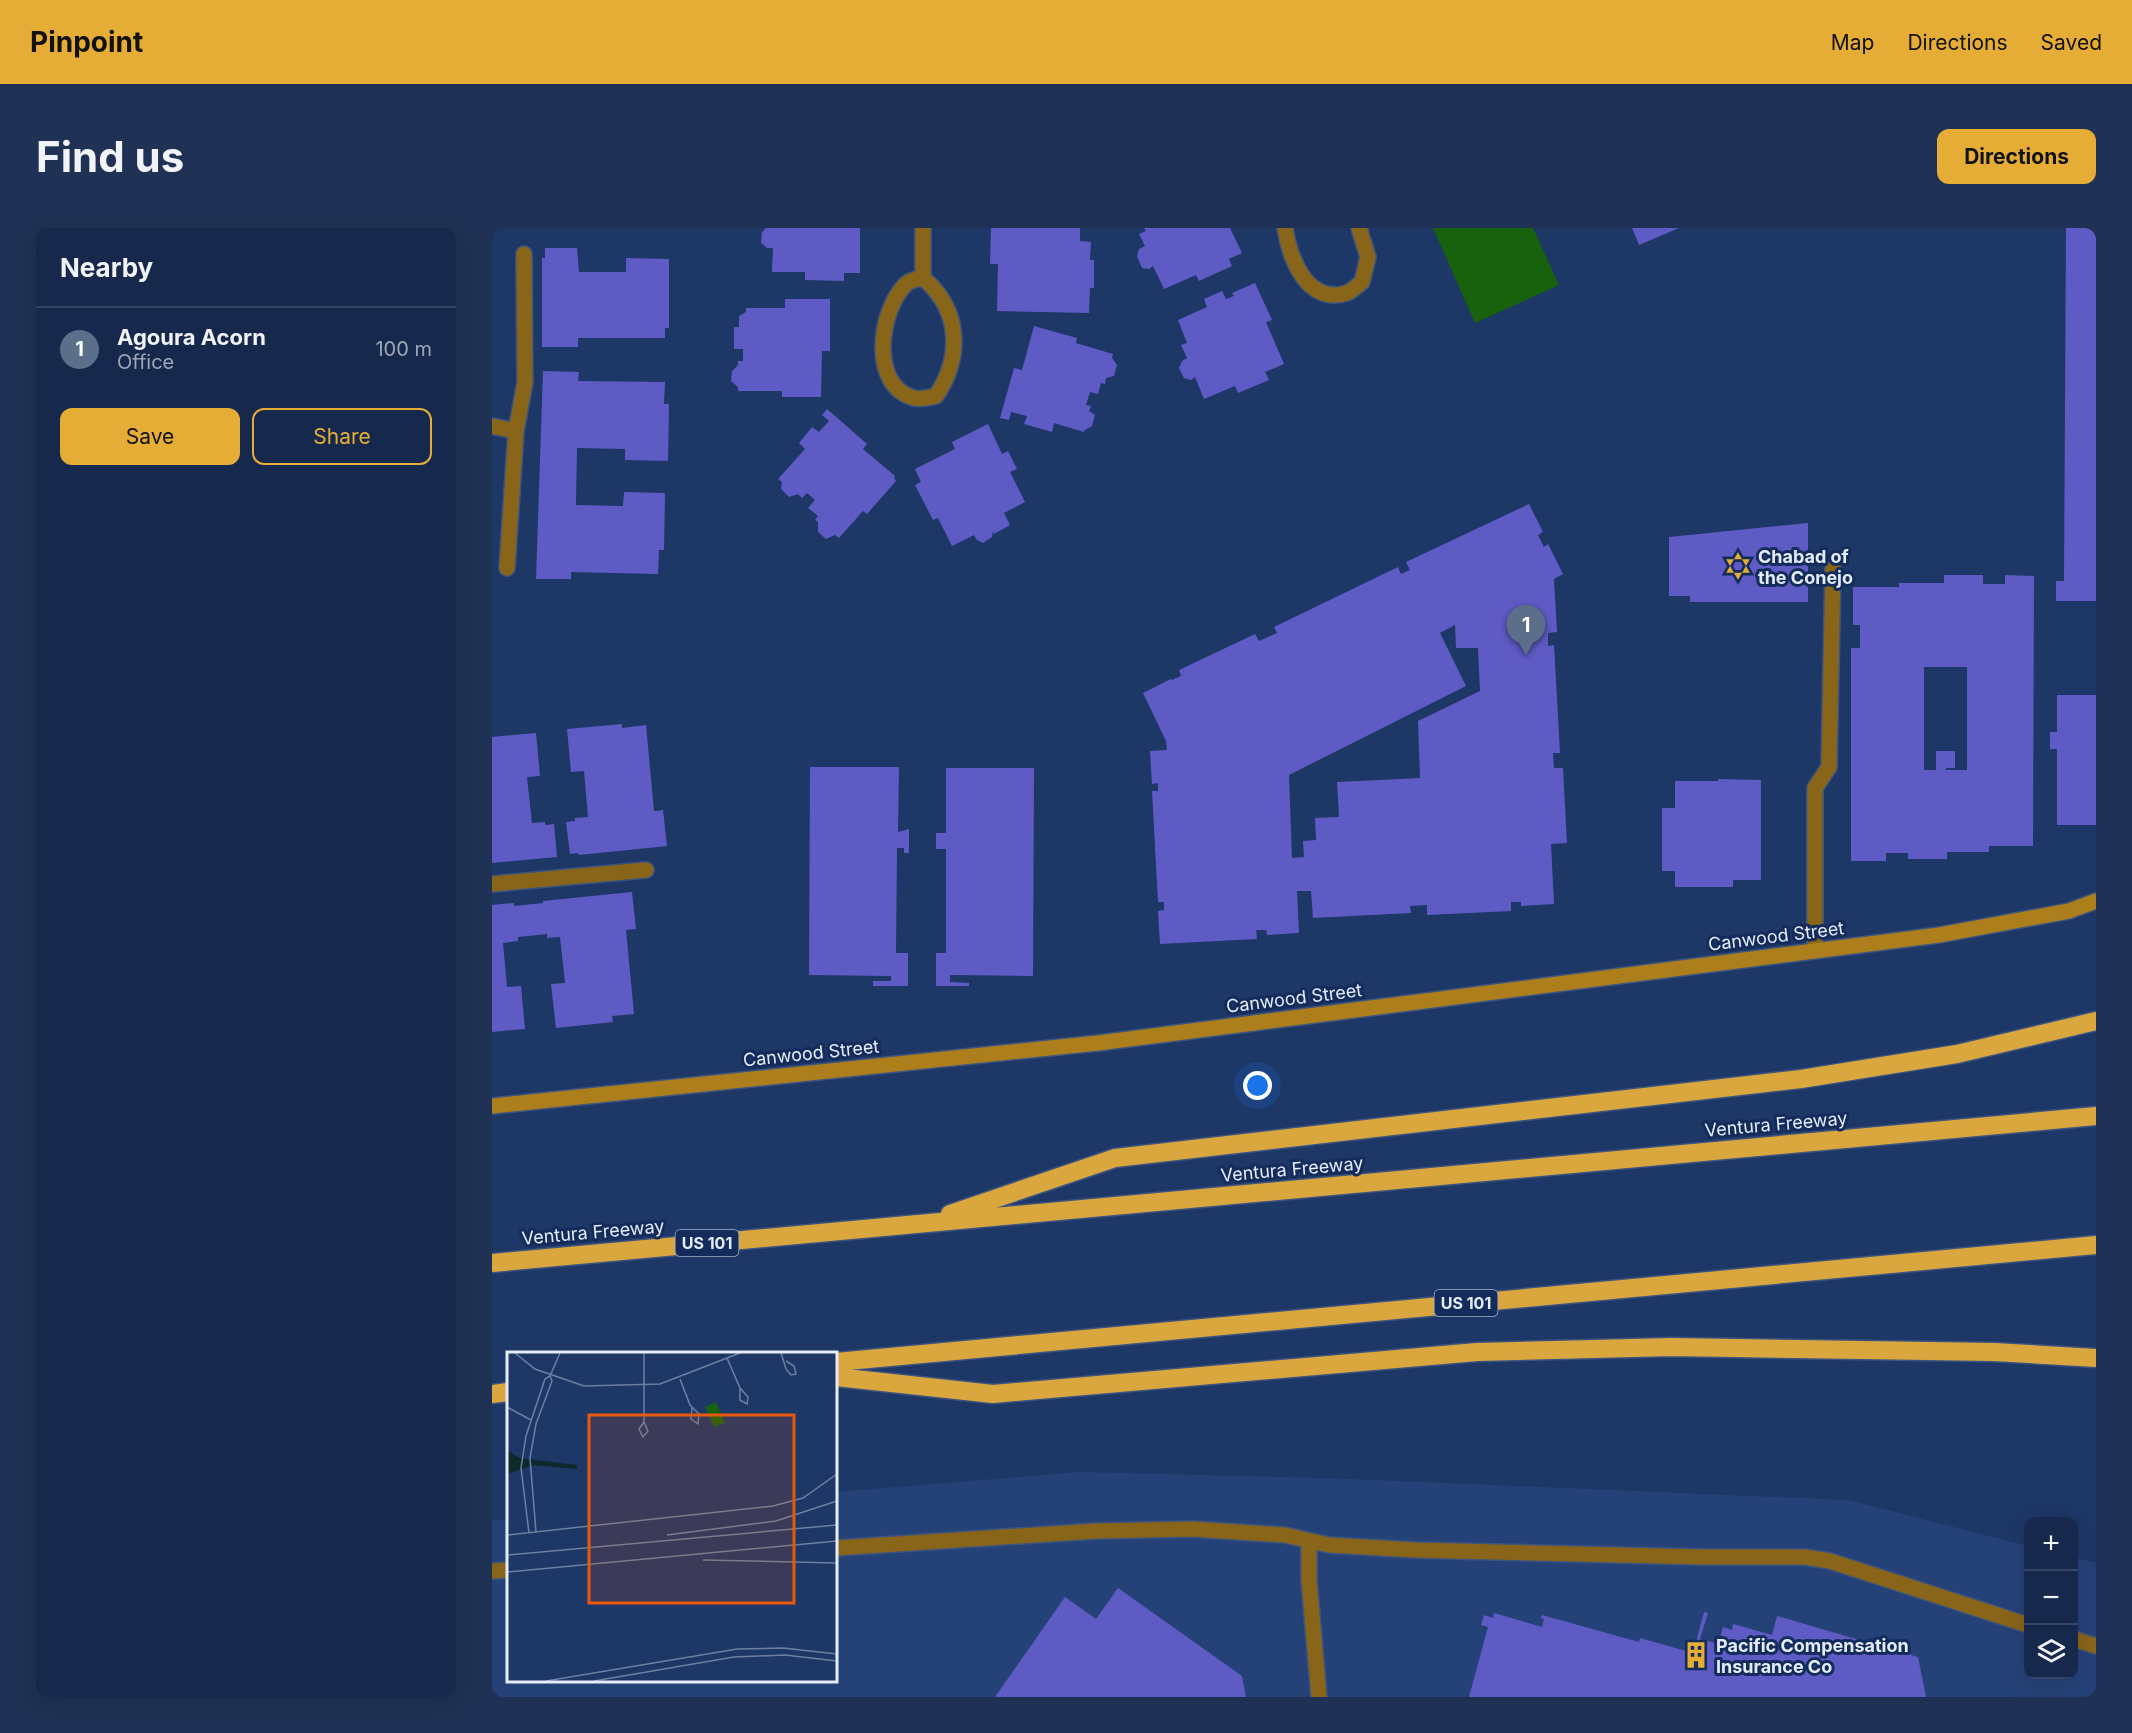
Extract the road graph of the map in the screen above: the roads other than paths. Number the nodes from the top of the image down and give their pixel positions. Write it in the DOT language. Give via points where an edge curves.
graph roads {
  1 [pos="923,228"];
  2 [pos="1285,228"];
  3 [pos="1359,228"];
  4 [pos="524,254"];
  5 [pos="923,278"];
  6 [pos="492,426"];
  7 [pos="516,431"];
  8 [pos="507,568"];
  9 [pos="1833,569"];
  10 [pos="646,870"];
  11 [pos="492,884"];
  12 [pos="2096,901"];
  13 [pos="1815,951"];
  14 [pos="2096,1021"];
  15 [pos="492,1106"];
  16 [pos="2096,1116"];
  17 [pos="921,1224"];
  18 [pos="2096,1245"];
  19 [pos="492,1263"];
  20 [pos="2096,1359"];
  21 [pos="837,1362"];
  22 [pos="837,1377"];
  23 [pos="507,1392"];
  24 [pos="492,1394"];
  25 [pos="1309,1541"];
  26 [pos="837,1548"];
  27 [pos="507,1570"];
  28 [pos="492,1571"];
  29 [pos="2024,1624"];
  30 [pos="2078,1641"];
  31 [pos="2096,1646"];
  32 [pos="1319,1697"];
  1 -- 5 [label="street"];
  2 -- 3 [label="street" via="1305,282 1324,294 1348,293 1362,282 1368,257"];
  4 -- 7 [label="street" via="525,382"];
  5 -- 5 [label="street" via="908,282 897,295 883,338 887,376 896,390 915,399 936,396 946,381 955,348 951,314 936,288"];
  6 -- 7 [label="street"];
  7 -- 8 [label="street"];
  9 -- 13 [label="street" via="1829,767 1815,788"];
  10 -- 11 [label="street"];
  12 -- 13 [label="street, Canwood Street" via="2069,911 1939,935"];
  13 -- 15 [label="street, Canwood Street" via="1098,1043"];
  14 -- 17 [label="highway" via="1957,1054 1801,1079 1115,1158"];
  16 -- 17 [label="highway, Ventura Freeway / US 101"];
  17 -- 19 [label="highway, Ventura Freeway / US 101"];
  18 -- 21 [label="highway, US 101"];
  20 -- 22 [label="highway" via="1994,1352 1672,1347 1477,1352 993,1394"];
  23 -- 24 [label="highway"];
  25 -- 26 [label="street" via="1286,1535 1192,1529"];
  25 -- 29 [label="street" via="1416,1550 1805,1557 1830,1561"];
  25 -- 32 [label="street"];
  27 -- 28 [label="street"];
  30 -- 31 [label="street"];
}
